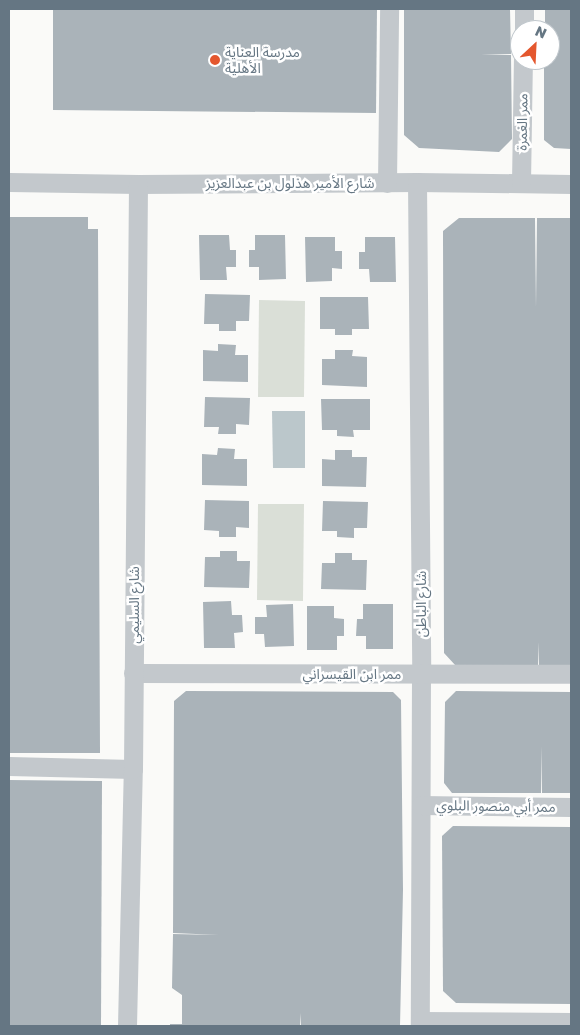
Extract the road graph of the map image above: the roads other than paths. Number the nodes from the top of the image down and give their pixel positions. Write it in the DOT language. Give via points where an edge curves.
graph roads {
  1 [pos="388,9"];
  2 [pos="523,70"];
  3 [pos="9,182"];
  4 [pos="417,182"];
  5 [pos="387,183"];
  6 [pos="521,183"];
  7 [pos="138,184"];
  8 [pos="571,184"];
  9 [pos="134,673"];
  10 [pos="421,674"];
  11 [pos="571,674"];
  12 [pos="9,766"];
  13 [pos="133,769"];
  14 [pos="421,805"];
  15 [pos="571,807"];
  16 [pos="571,1022"];
  17 [pos="420,1024"];
  18 [pos="127,1026"];
  1 -- 5 [label="street"];
  2 -- 6 [label="street, ممر الغمرة"];
  3 -- 7 [label="street, شارع الأمير هذلول بن عبدالعزيز"];
  4 -- 5 [label="street, شارع الأمير هذلول بن عبدالعزيز"];
  4 -- 6 [label="street, شارع الأمير هذلول بن عبدالعزيز"];
  4 -- 10 [label="street, شارع الباطن"];
  5 -- 7 [label="street, شارع الأمير هذلول بن عبدالعزيز"];
  6 -- 8 [label="street, شارع الأمير هذلول بن عبدالعزيز"];
  7 -- 9 [label="street, شارع السليمي"];
  9 -- 10 [label="street, ممر ابن القيسراني"];
  9 -- 13 [label="street, شارع السليمي"];
  10 -- 11 [label="street, ممر ابن القيسراني"];
  10 -- 14 [label="street, شارع الباطن"];
  12 -- 13 [label="street"];
  13 -- 18 [label="street, شارع السليمي"];
  14 -- 15 [label="street, ممر أبي منصور البلوي"];
  14 -- 17 [label="street, شارع الباطن"];
  16 -- 17 [label="street"];
}
